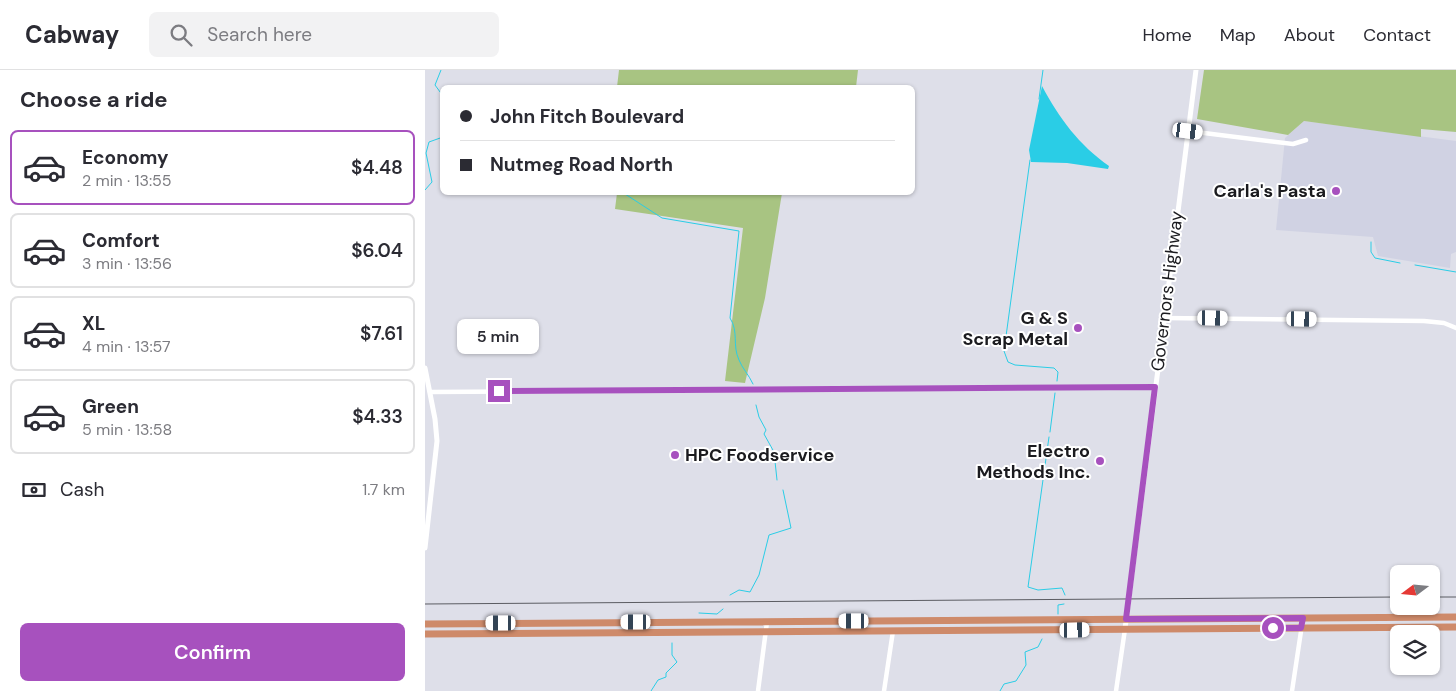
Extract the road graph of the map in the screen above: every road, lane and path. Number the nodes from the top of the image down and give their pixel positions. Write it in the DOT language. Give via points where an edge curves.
graph roads {
  1 [pos="1196,70"];
  2 [pos="1188,131"];
  3 [pos="1306,140"];
  4 [pos="1164,318"];
  5 [pos="1456,328"];
  6 [pos="425,368"];
  7 [pos="1155,387"];
  8 [pos="430,392"];
  9 [pos="425,548"];
  10 [pos="1456,617"];
  11 [pos="1303,618"];
  12 [pos="1126,619"];
  13 [pos="767,622"];
  14 [pos="425,624"];
  15 [pos="1456,627"];
  16 [pos="1301,628"];
  17 [pos="1125,629"];
  18 [pos="893,631"];
  19 [pos="766,632"];
  20 [pos="425,634"];
  21 [pos="758,691"];
  22 [pos="884,691"];
  23 [pos="1116,691"];
  24 [pos="1292,691"];
  1 -- 2 [label="street, Governors Highway"];
  2 -- 3 [label="street" via="1293,144"];
  2 -- 4 [label="street, Governors Highway"];
  4 -- 5 [label="street" via="1424,321"];
  4 -- 7 [label="street, Governors Highway"];
  6 -- 8 [label="street"];
  7 -- 8 [label="street"];
  7 -- 12 [label="street, Governors Highway"];
  8 -- 9 [label="street" via="437,447"];
  10 -- 11 [label="highway"];
  11 -- 12 [label="highway"];
  11 -- 16 [label="street"];
  12 -- 13 [label="highway"];
  12 -- 17 [label="street, Governors Highway"];
  13 -- 14 [label="highway"];
  13 -- 19 [label="street"];
  15 -- 16 [label="highway"];
  16 -- 17 [label="highway"];
  16 -- 24 [label="street"];
  17 -- 18 [label="highway"];
  17 -- 23 [label="street, Governors Highway"];
  18 -- 19 [label="highway"];
  18 -- 22 [label="street"];
  19 -- 20 [label="highway"];
  19 -- 21 [label="street"];
}
